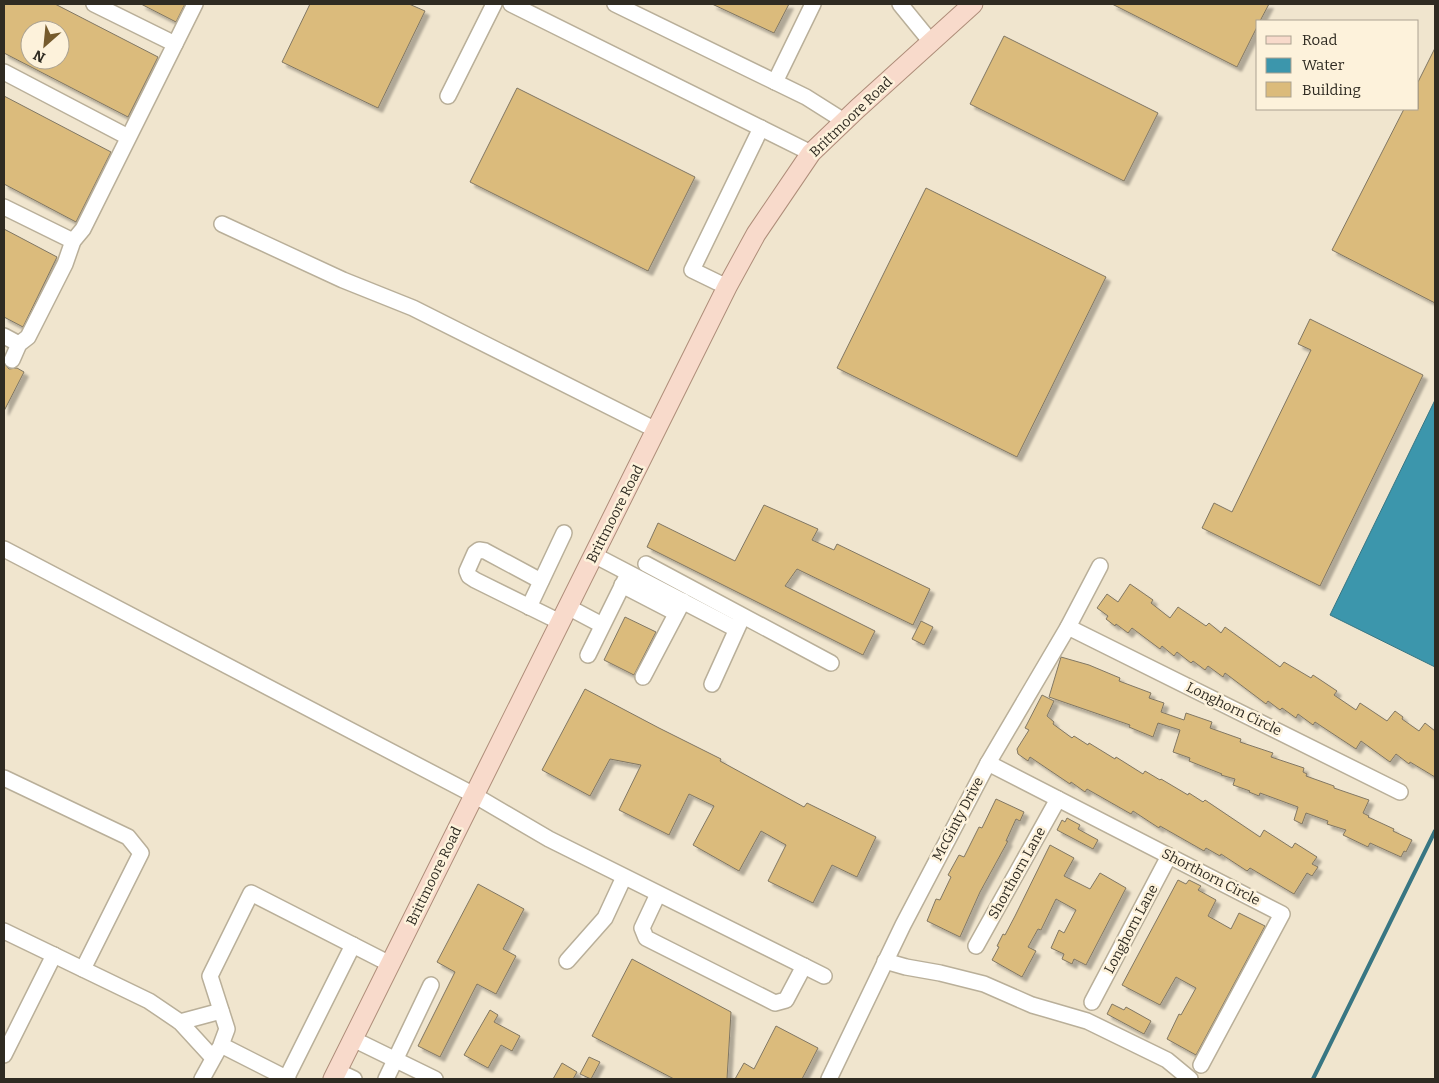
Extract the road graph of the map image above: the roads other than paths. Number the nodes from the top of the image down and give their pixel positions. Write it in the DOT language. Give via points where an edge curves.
graph roads {
  1 [pos="94,4"];
  2 [pos="195,4"];
  3 [pos="494,4"];
  4 [pos="511,4"];
  5 [pos="614,4"];
  6 [pos="813,4"];
  7 [pos="900,4"];
  8 [pos="974,4"];
  9 [pos="931,42"];
  10 [pos="175,44"];
  11 [pos="4,72"];
  12 [pos="775,82"];
  13 [pos="448,96"];
  14 [pos="844,121"];
  15 [pos="760,128"];
  16 [pos="128,137"];
  17 [pos="811,154"];
  18 [pos="4,207"];
  19 [pos="222,224"];
  20 [pos="73,241"];
  21 [pos="728,287"];
  22 [pos="4,336"];
  23 [pos="19,344"];
  24 [pos="12,360"];
  25 [pos="656,430"];
  26 [pos="564,532"];
  27 [pos="4,549"];
  28 [pos="594,555"];
  29 [pos="646,564"];
  30 [pos="1100,566"];
  31 [pos="625,580"];
  32 [pos="541,581"];
  33 [pos="529,607"];
  34 [pos="680,607"];
  35 [pos="564,615"];
  36 [pos="739,623"];
  37 [pos="602,625"];
  38 [pos="1068,627"];
  39 [pos="588,655"];
  40 [pos="831,663"];
  41 [pos="643,677"];
  42 [pos="712,684"];
  43 [pos="988,763"];
  44 [pos="4,778"];
  45 [pos="1400,792"];
  46 [pos="474,795"];
  47 [pos="1058,799"];
  48 [pos="1169,856"];
  49 [pos="624,877"];
  50 [pos="658,894"];
  51 [pos="4,931"];
  52 [pos="354,945"];
  53 [pos="976,946"];
  54 [pos="54,955"];
  55 [pos="567,961"];
  56 [pos="885,961"];
  57 [pos="390,964"];
  58 [pos="804,966"];
  59 [pos="83,969"];
  60 [pos="824,976"];
  61 [pos="431,985"];
  62 [pos="1092,1002"];
  63 [pos="221,1011"];
  64 [pos="180,1022"];
  65 [pos="353,1039"];
  66 [pos="220,1045"];
  67 [pos="4,1055"];
  68 [pos="213,1058"];
  69 [pos="396,1060"];
  70 [pos="1201,1065"];
  71 [pos="335,1075"];
  72 [pos="202,1079"];
  73 [pos="287,1079"];
  74 [pos="354,1079"];
  75 [pos="386,1079"];
  76 [pos="435,1079"];
  77 [pos="829,1079"];
  78 [pos="1190,1079"];
  1 -- 10 [label="street"];
  2 -- 10 [label="street"];
  3 -- 13 [label="street"];
  4 -- 15 [label="street"];
  5 -- 12 [label="street"];
  6 -- 12 [label="street"];
  7 -- 9 [label="street"];
  8 -- 9 [label="main road, Brittmoore Road"];
  9 -- 14 [label="main road, Brittmoore Road"];
  10 -- 16 [label="street"];
  11 -- 16 [label="street"];
  12 -- 14 [label="street"];
  14 -- 17 [label="main road, Brittmoore Road"];
  15 -- 17 [label="street"];
  15 -- 21 [label="street" via="692,270"];
  16 -- 20 [label="street" via="83,229"];
  17 -- 21 [label="main road, Brittmoore Road" via="756,234"];
  18 -- 20 [label="street"];
  19 -- 25 [label="street" via="343,280 413,308"];
  20 -- 23 [label="street" via="65,264 28,336"];
  21 -- 25 [label="main road, Brittmoore Road"];
  22 -- 23 [label="street"];
  23 -- 24 [label="street"];
  25 -- 28 [label="main road, Brittmoore Road"];
  26 -- 32 [label="street"];
  27 -- 46 [label="street"];
  28 -- 31 [label="street"];
  28 -- 35 [label="main road, Brittmoore Road"];
  29 -- 36 [label="street"];
  30 -- 38 [label="street, McGinty Drive"];
  31 -- 34 [label="street"];
  31 -- 37 [label="street"];
  32 -- 33 [label="street"];
  32 -- 33 [label="street" via="486,552 479,550 474,553 467,571 469,576"];
  33 -- 35 [label="street"];
  34 -- 36 [label="street"];
  34 -- 41 [label="street"];
  35 -- 37 [label="street"];
  35 -- 46 [label="main road, Brittmoore Road"];
  36 -- 40 [label="street"];
  36 -- 42 [label="street"];
  37 -- 39 [label="street"];
  38 -- 43 [label="street, McGinty Drive"];
  38 -- 45 [label="street, Longhorn Circle"];
  43 -- 47 [label="street, Shorthorn Circle"];
  43 -- 56 [label="street, McGinty Drive"];
  44 -- 59 [label="street" via="128,838 141,853"];
  46 -- 49 [label="street" via="549,839"];
  46 -- 57 [label="main road, Brittmoore Road"];
  47 -- 48 [label="street, Shorthorn Circle"];
  47 -- 53 [label="street, Shorthorn Lane"];
  48 -- 62 [label="street, Longhorn Lane"];
  48 -- 70 [label="street, Shorthorn Circle" via="1282,914"];
  49 -- 50 [label="street"];
  49 -- 55 [label="street" via="605,918"];
  50 -- 58 [label="street"];
  50 -- 58 [label="street" via="642,928 646,938 775,1003 786,1000"];
  51 -- 54 [label="street"];
  52 -- 57 [label="street"];
  52 -- 63 [label="street" via="251,893 210,976"];
  52 -- 73 [label="street"];
  54 -- 59 [label="street"];
  54 -- 67 [label="street"];
  56 -- 77 [label="street, McGinty Drive"];
  56 -- 78 [label="street" via="984,984 1032,1005 1086,1021 1167,1060"];
  57 -- 65 [label="main road, Brittmoore Road"];
  58 -- 60 [label="street"];
  59 -- 64 [label="street" via="149,1001"];
  61 -- 69 [label="street"];
  63 -- 64 [label="street"];
  63 -- 66 [label="street" via="227,1029"];
  64 -- 68 [label="street"];
  65 -- 69 [label="street"];
  65 -- 71 [label="main road, Brittmoore Road"];
  66 -- 68 [label="street"];
  66 -- 73 [label="street"];
  68 -- 72 [label="street"];
  69 -- 75 [label="street"];
  69 -- 76 [label="street"];
  71 -- 74 [label="street"];
}
